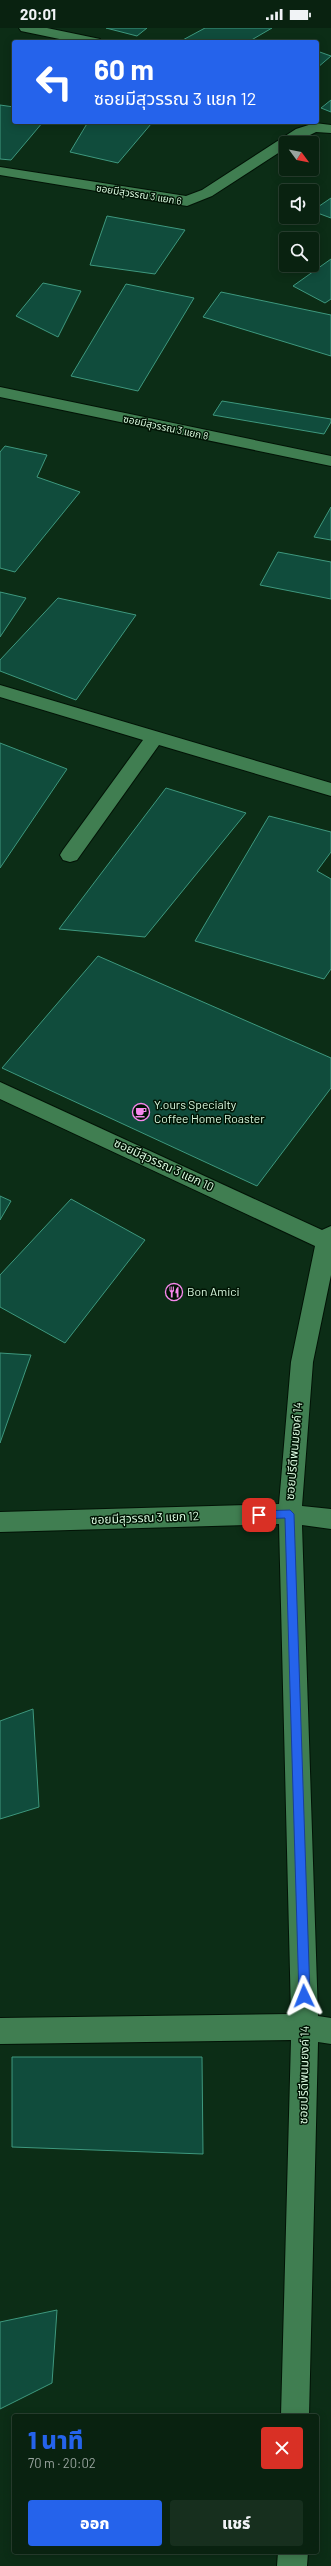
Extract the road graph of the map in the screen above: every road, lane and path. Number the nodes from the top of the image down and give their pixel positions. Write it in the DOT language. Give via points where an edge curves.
graph roads {
  1 [pos="26,28"];
  2 [pos="85,40"];
  3 [pos="331,129"];
  4 [pos="0,171"];
  5 [pos="0,392"];
  6 [pos="331,461"];
  7 [pos="0,691"];
  8 [pos="154,738"];
  9 [pos="331,790"];
  10 [pos="70,855"];
  11 [pos="0,1090"];
  12 [pos="329,1238"];
  13 [pos="290,1514"];
  14 [pos="331,1519"];
  15 [pos="0,1522"];
  16 [pos="305,2027"];
  17 [pos="0,2031"];
  18 [pos="331,2031"];
  19 [pos="295,2414"];
  20 [pos="293,2554"];
  21 [pos="292,2566"];
  1 -- 2 [label="street"];
  3 -- 4 [label="street, ซอยมีสุวรรณ 3 แยก 6" via="315,127 301,132 208,193 187,201"];
  5 -- 6 [label="street, ซอยมีสุวรรณ 3 แยก 8"];
  7 -- 8 [label="street"];
  8 -- 9 [label="street"];
  8 -- 10 [label="street"];
  11 -- 12 [label="street, ซอยมีสุวรรณ 3 แยก 10"];
  12 -- 13 [label="street, ซอยปรีดีพนมยงค์ 14" via="302,1362"];
  13 -- 14 [label="street, ซอยมีสุวรรณ 3 แยก 12"];
  13 -- 15 [label="street, ซอยมีสุวรรณ 3 แยก 12"];
  13 -- 16 [label="street, ซอยปรีดีพนมยงค์ 14"];
  16 -- 17 [label="street"];
  16 -- 18 [label="street"];
  16 -- 19 [label="street, ซอยปรีดีพนมยงค์ 14"];
  20 -- 21 [label="street"];
}
